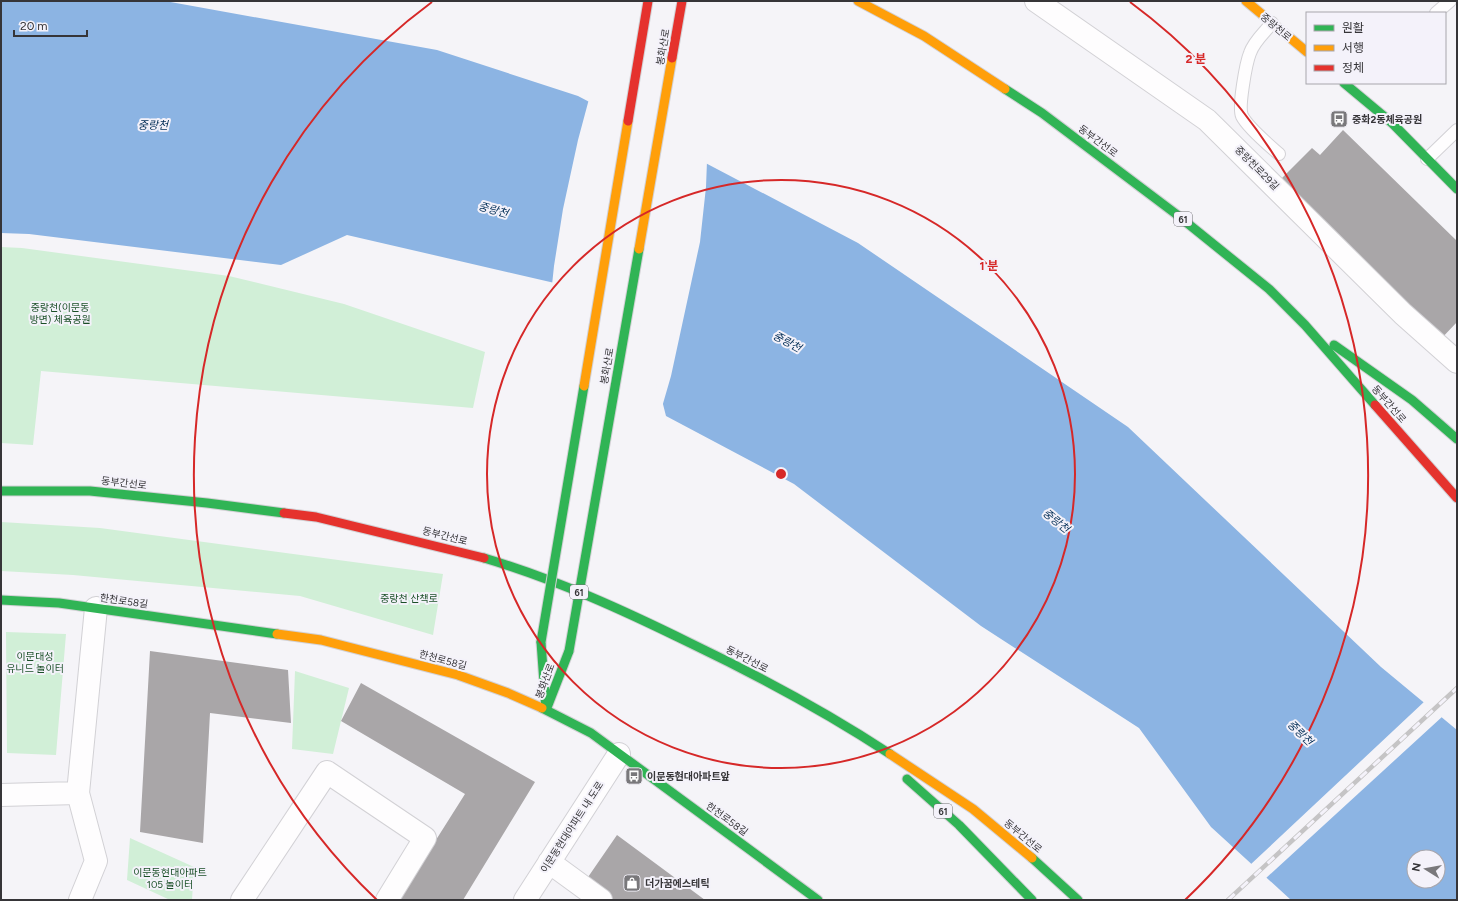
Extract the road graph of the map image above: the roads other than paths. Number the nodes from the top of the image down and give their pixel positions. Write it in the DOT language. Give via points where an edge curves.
graph roads {
  1 [pos="648,1"];
  2 [pos="682,1"];
  3 [pos="858,1"];
  4 [pos="1036,1"];
  5 [pos="1246,1"];
  6 [pos="1450,1"];
  7 [pos="1437,12"];
  8 [pos="1272,23"];
  9 [pos="1306,51"];
  10 [pos="1351,85"];
  11 [pos="1457,130"];
  12 [pos="1279,154"];
  13 [pos="1428,159"];
  14 [pos="1457,189"];
  15 [pos="1305,325"];
  16 [pos="1457,362"];
  17 [pos="1457,439"];
  18 [pos="1,491"];
  19 [pos="1457,498"];
  20 [pos="1,600"];
  21 [pos="96,608"];
  22 [pos="546,710"];
  23 [pos="849,727"];
  24 [pos="620,754"];
  25 [pos="78,793"];
  26 [pos="1,795"];
  27 [pos="549,862"];
  28 [pos="599,899"];
  29 [pos="80,900"];
  30 [pos="242,900"];
  31 [pos="386,900"];
  32 [pos="525,900"];
  33 [pos="818,900"];
  34 [pos="1032,900"];
  35 [pos="1078,900"];
  1 -- 22 [label="main road, 봉화산로, bridge" via="541,642"];
  2 -- 22 [label="main road, 봉화산로, bridge" via="569,651"];
  3 -- 15 [label="main road, 동부간선로 / 61" via="924,36 1042,113 1176,214 1269,289"];
  4 -- 16 [label="street, 중랑천로29길" via="1207,120 1403,314"];
  5 -- 8 [label="main road, 중랑천로"];
  6 -- 7 [label="lane"];
  8 -- 9 [label="main road, 중랑천로"];
  8 -- 12 [label="lane" via="1250,53 1240,104 1245,122"];
  10 -- 13 [label="main road"];
  11 -- 13 [label="lane"];
  13 -- 14 [label="main road"];
  15 -- 17 [label="main road, 동부간선로 / 61" via="1412,400"];
  15 -- 19 [label="main road, 동부간선로 / 61"];
  18 -- 23 [label="main road, 동부간선로 / 61" via="90,491 308,516 462,552 528,572 646,621 750,672"];
  20 -- 21 [label="main road, 한천로58길"];
  21 -- 22 [label="main road, 한천로58길" via="321,640 458,675"];
  21 -- 25 [label="street"];
  22 -- 24 [label="main road, 한천로58길" via="591,733"];
  23 -- 34 [label="main road, 동부간선로 / 61" via="959,825"];
  23 -- 35 [label="main road, 동부간선로 / 61" via="973,809 1042,866"];
  24 -- 27 [label="street, 이문동현대아파트 내 도로"];
  24 -- 33 [label="main road, 한천로58길"];
  25 -- 26 [label="street"];
  25 -- 29 [label="street" via="96,862"];
  27 -- 28 [label="street"];
  27 -- 32 [label="street, 이문동현대아파트 내 도로"];
  30 -- 31 [label="street" via="328,772 425,838"];
}
